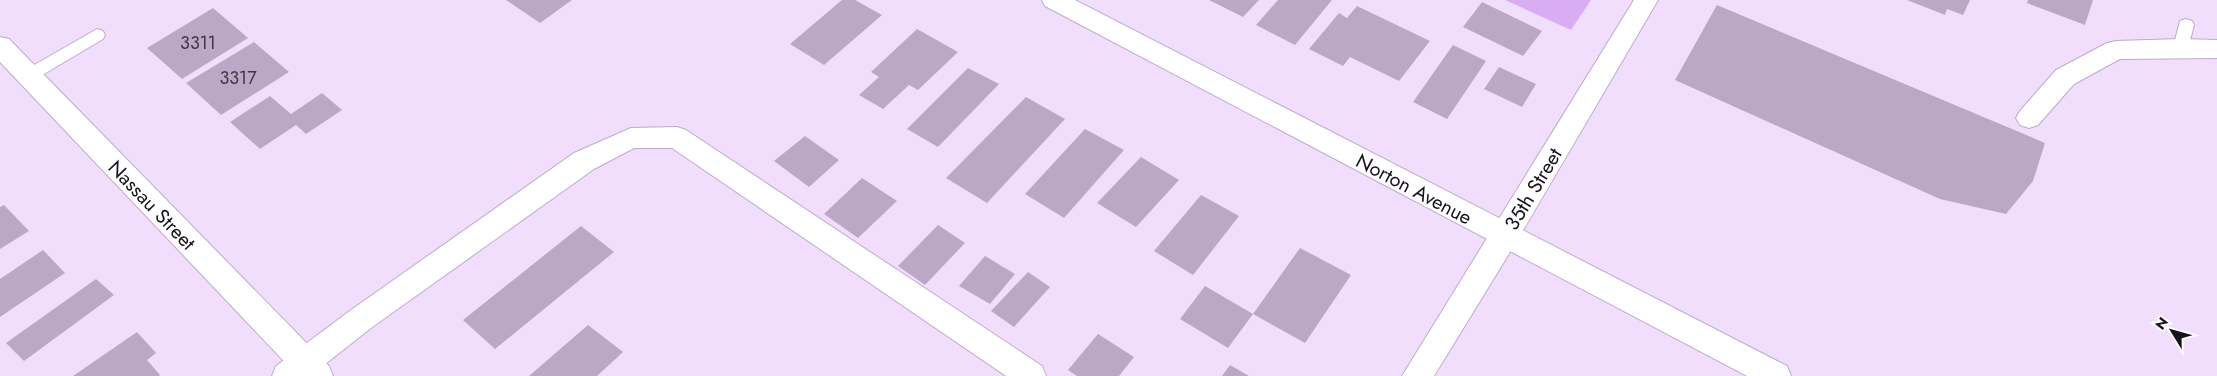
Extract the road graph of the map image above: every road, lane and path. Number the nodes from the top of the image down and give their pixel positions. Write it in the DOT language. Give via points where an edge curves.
graph roads {
  1 [pos="1054,0"];
  2 [pos="1646,0"];
  3 [pos="98,35"];
  4 [pos="2217,49"];
  5 [pos="2,52"];
  6 [pos="28,76"];
  7 [pos="2029,118"];
  8 [pos="1505,236"];
  9 [pos="303,372"];
  10 [pos="1030,376"];
  11 [pos="1417,376"];
  12 [pos="1776,376"];
  1 -- 8 [label="street, Norton Avenue"];
  2 -- 8 [label="street, 35th Street"];
  3 -- 6 [label="lane"];
  4 -- 7 [label="street" via="2184,36 2116,50 2065,77"];
  5 -- 6 [label="street, Nassau Street"];
  6 -- 9 [label="street, Nassau Street"];
  8 -- 11 [label="street, 35th Street"];
  8 -- 12 [label="street, Norton Avenue"];
  9 -- 10 [label="street, Nassau Street" via="360,319 584,161 631,138 677,137"];
}
